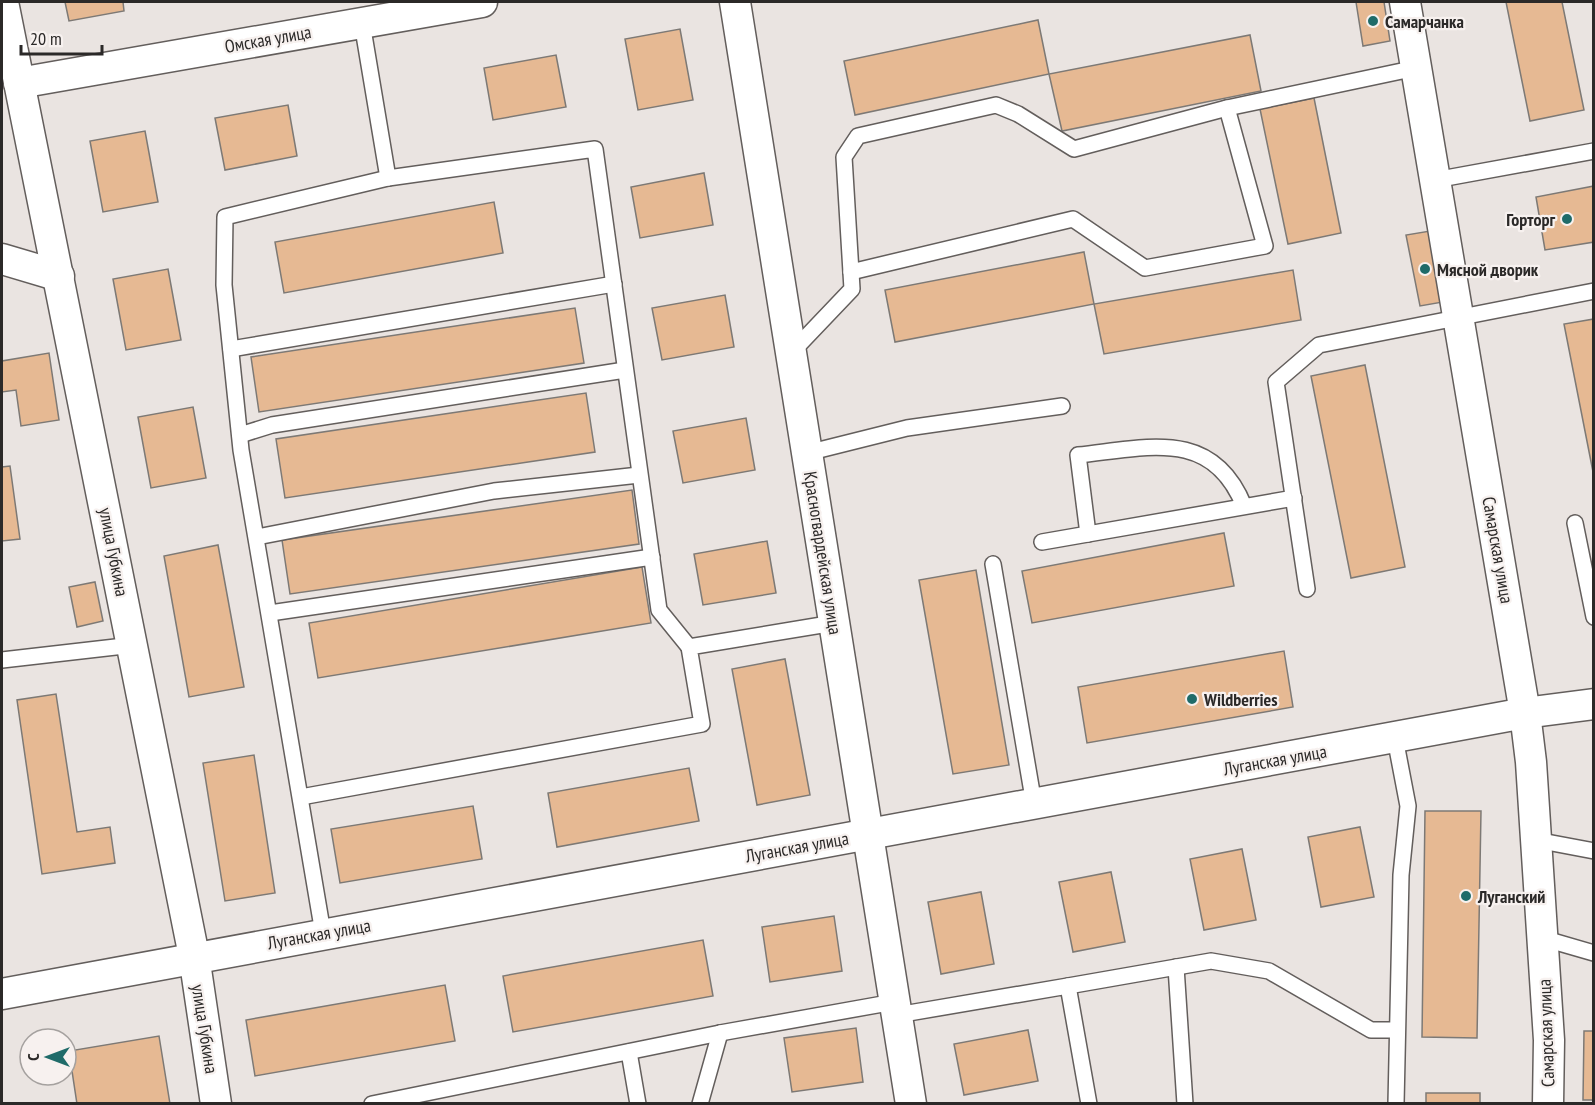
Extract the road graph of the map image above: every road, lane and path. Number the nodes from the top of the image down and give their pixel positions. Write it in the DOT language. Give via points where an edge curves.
graph roads {
  1 [pos="3,2"];
  2 [pos="482,2"];
  3 [pos="735,2"];
  4 [pos="1405,2"];
  5 [pos="362,23"];
  6 [pos="1416,68"];
  7 [pos="20,83"];
  8 [pos="1227,108"];
  9 [pos="1593,151"];
  10 [pos="388,178"];
  11 [pos="1435,180"];
  12 [pos="2,259"];
  13 [pos="851,272"];
  14 [pos="59,276"];
  15 [pos="614,284"];
  16 [pos="1593,291"];
  17 [pos="1458,317"];
  18 [pos="231,349"];
  19 [pos="791,353"];
  20 [pos="625,370"];
  21 [pos="1062,406"];
  22 [pos="240,435"];
  23 [pos="807,453"];
  24 [pos="639,475"];
  25 [pos="1294,498"];
  26 [pos="1244,507"];
  27 [pos="1575,523"];
  28 [pos="1088,534"];
  29 [pos="257,537"];
  30 [pos="1042,542"];
  31 [pos="652,557"];
  32 [pos="993,564"];
  33 [pos="1307,589"];
  34 [pos="270,613"];
  35 [pos="1593,617"];
  36 [pos="834,623"];
  37 [pos="133,645"];
  38 [pos="688,646"];
  39 [pos="2,660"];
  40 [pos="1593,704"];
  41 [pos="1526,713"];
  42 [pos="1395,738"];
  43 [pos="301,797"];
  44 [pos="1034,804"];
  45 [pos="868,834"];
  46 [pos="1536,840"];
  47 [pos="1593,851"];
  48 [pos="323,933"];
  49 [pos="1542,938"];
  50 [pos="1593,953"];
  51 [pos="194,956"];
  52 [pos="1176,967"];
  53 [pos="1068,986"];
  54 [pos="2,994"];
  55 [pos="896,1009"];
  56 [pos="1397,1029"];
  57 [pos="720,1033"];
  58 [pos="628,1052"];
  59 [pos="216,1104"];
  60 [pos="372,1104"];
  61 [pos="638,1104"];
  62 [pos="700,1104"];
  63 [pos="911,1104"];
  64 [pos="1089,1104"];
  65 [pos="1185,1104"];
  66 [pos="1396,1104"];
  67 [pos="1548,1104"];
  1 -- 7 [label="street, улица Губкина"];
  2 -- 5 [label="street, Омская улица"];
  3 -- 19 [label="street, Красногвардейская улица"];
  4 -- 6 [label="street, Самарская улица"];
  5 -- 7 [label="street, Омская улица"];
  5 -- 10 [label="lane"];
  6 -- 8 [label="lane"];
  6 -- 11 [label="street, Самарская улица"];
  7 -- 14 [label="street, улица Губкина"];
  8 -- 13 [label="lane" via="1074,149 996,105 858,136 844,157"];
  8 -- 13 [label="lane" via="1264,246 1145,268 1073,219"];
  9 -- 11 [label="lane"];
  10 -- 15 [label="lane" via="595,149"];
  10 -- 18 [label="lane" via="225,217 224,285"];
  11 -- 17 [label="street, Самарская улица"];
  12 -- 14 [label="street"];
  13 -- 19 [label="lane" via="852,289"];
  14 -- 37 [label="street, улица Губкина"];
  15 -- 18 [label="lane"];
  15 -- 20 [label="lane"];
  16 -- 17 [label="lane"];
  17 -- 25 [label="lane" via="1319,345 1276,382"];
  17 -- 41 [label="street, Самарская улица"];
  18 -- 22 [label="lane"];
  19 -- 23 [label="street, Красногвардейская улица"];
  20 -- 22 [label="lane" via="272,425"];
  20 -- 24 [label="lane"];
  21 -- 23 [label="lane" via="907,428"];
  22 -- 29 [label="lane"];
  23 -- 36 [label="street, Красногвардейская улица"];
  24 -- 29 [label="lane" via="494,491"];
  24 -- 31 [label="lane"];
  25 -- 26 [label="lane"];
  25 -- 33 [label="lane"];
  26 -- 28 [label="lane"];
  26 -- 28 [label="lane" via="1234,483 1203,455 1167,445 1078,455"];
  27 -- 35 [label="lane"];
  28 -- 30 [label="lane"];
  29 -- 34 [label="lane"];
  31 -- 34 [label="lane"];
  31 -- 38 [label="lane" via="659,610"];
  32 -- 44 [label="lane"];
  34 -- 43 [label="lane"];
  36 -- 38 [label="lane"];
  36 -- 45 [label="street, Красногвардейская улица"];
  37 -- 39 [label="lane"];
  37 -- 51 [label="street, улица Губкина"];
  38 -- 43 [label="lane" via="702,724"];
  40 -- 41 [label="street, Луганская улица"];
  41 -- 42 [label="street, Луганская улица"];
  41 -- 46 [label="street, Самарская улица"];
  42 -- 44 [label="street, Луганская улица"];
  42 -- 56 [label="lane" via="1408,806 1401,875"];
  43 -- 48 [label="lane"];
  44 -- 45 [label="street, Луганская улица"];
  45 -- 48 [label="street, Луганская улица"];
  45 -- 55 [label="street, Красногвардейская улица"];
  46 -- 47 [label="lane"];
  46 -- 49 [label="street, Самарская улица"];
  48 -- 51 [label="street, Луганская улица"];
  49 -- 50 [label="lane"];
  49 -- 67 [label="street, Самарская улица" via="1549,1040"];
  51 -- 54 [label="street, Луганская улица"];
  51 -- 59 [label="street, улица Губкина"];
  52 -- 53 [label="lane"];
  52 -- 56 [label="lane" via="1211,961 1269,971 1371,1029"];
  52 -- 65 [label="lane"];
  53 -- 55 [label="lane"];
  53 -- 64 [label="lane"];
  55 -- 57 [label="lane"];
  55 -- 63 [label="street, Красногвардейская улица"];
  56 -- 66 [label="lane"];
  57 -- 58 [label="lane"];
  57 -- 62 [label="lane"];
  58 -- 60 [label="lane"];
  58 -- 61 [label="lane"];
}
